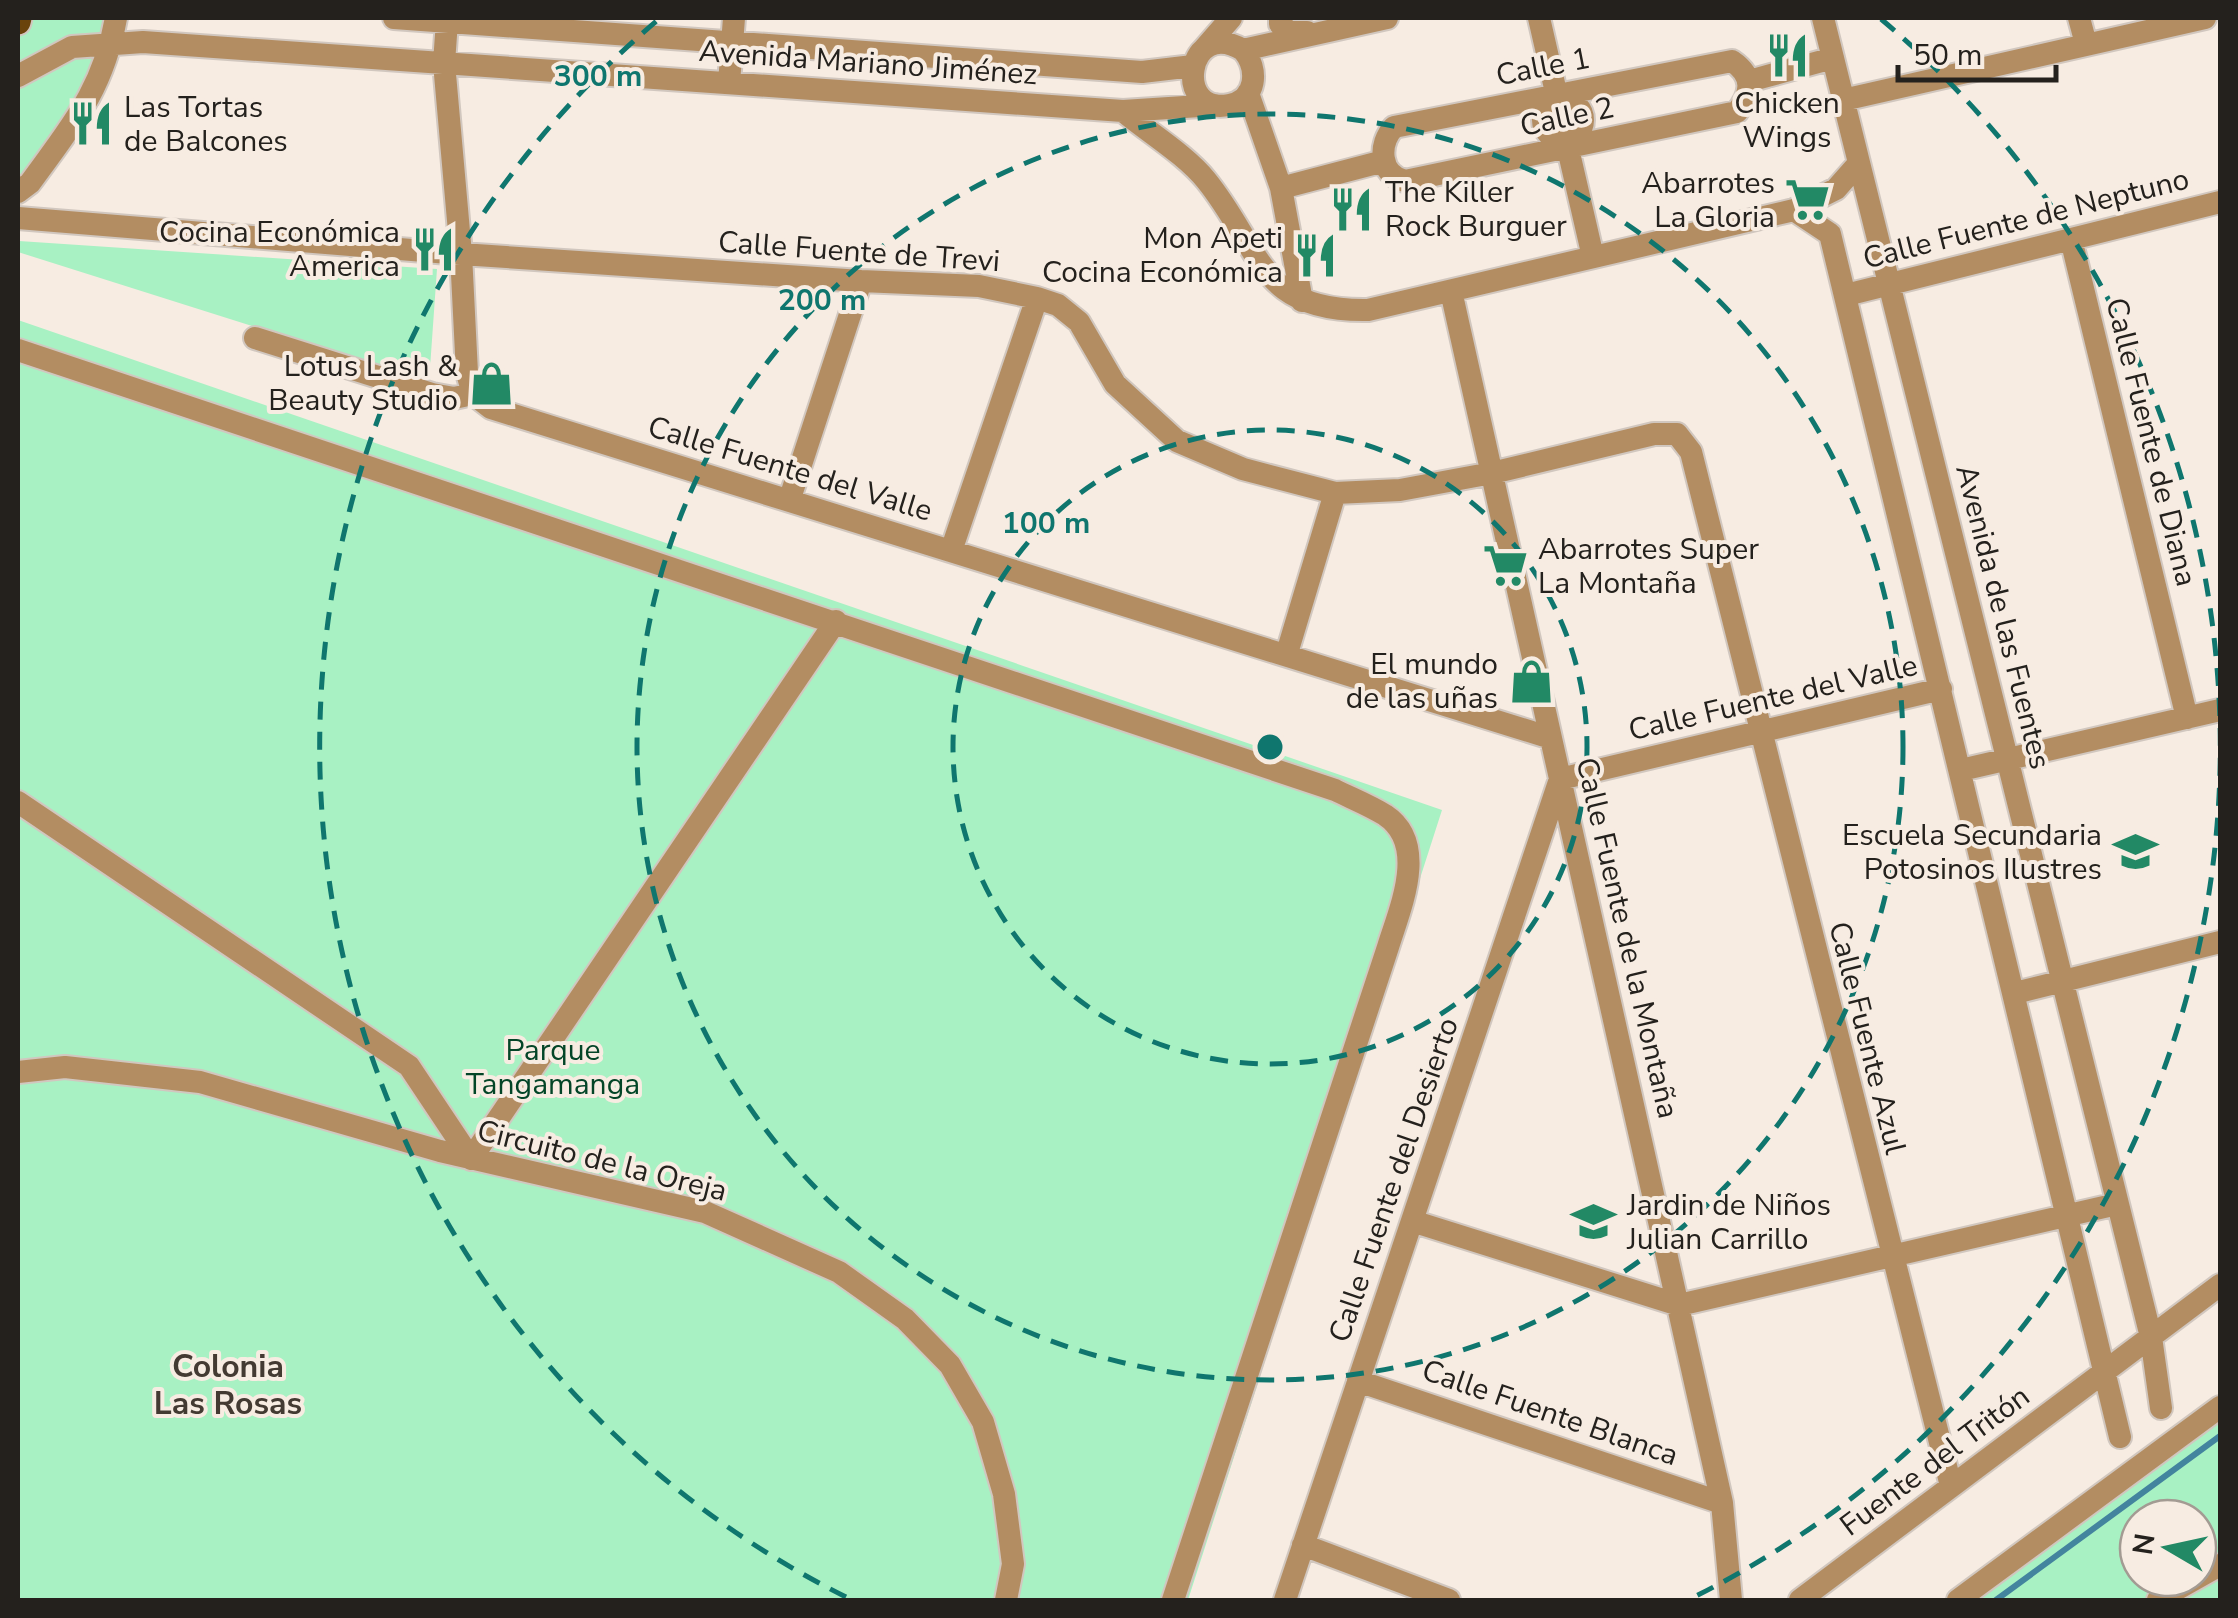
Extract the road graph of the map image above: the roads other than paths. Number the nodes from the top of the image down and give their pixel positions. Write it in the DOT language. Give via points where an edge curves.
graph roads {
  1 [pos="116,18"];
  2 [pos="394,18"];
  3 [pos="1231,18"];
  4 [pos="1277,18"];
  5 [pos="1387,18"];
  6 [pos="1539,18"];
  7 [pos="1823,18"];
  8 [pos="2079,18"];
  9 [pos="2205,18"];
  10 [pos="447,21"];
  11 [pos="733,29"];
  12 [pos="1321,32"];
  13 [pos="2086,44"];
  14 [pos="111,45"];
  15 [pos="1243,50"];
  16 [pos="1833,58"];
  17 [pos="1197,59"];
  18 [pos="444,64"];
  19 [pos="18,76"];
  20 [pos="1749,81"];
  21 [pos="730,83"];
  22 [pos="1248,93"];
  23 [pos="1557,98"];
  24 [pos="1844,100"];
  25 [pos="1215,105"];
  26 [pos="1123,111"];
  27 [pos="1567,144"];
  28 [pos="1384,161"];
  29 [pos="1859,163"];
  30 [pos="1281,188"];
  31 [pos="18,192"];
  32 [pos="2220,202"];
  33 [pos="1794,210"];
  34 [pos="18,218"];
  35 [pos="2071,239"];
  36 [pos="461,254"];
  37 [pos="1593,257"];
  38 [pos="861,281"];
  39 [pos="1889,284"];
  40 [pos="1451,291"];
  41 [pos="1846,295"];
  42 [pos="1037,298"];
  43 [pos="1302,301"];
  44 [pos="255,338"];
  45 [pos="18,350"];
  46 [pos="473,394"];
  47 [pos="1677,434"];
  48 [pos="1492,472"];
  49 [pos="1335,493"];
  50 [pos="790,498"];
  51 [pos="951,551"];
  52 [pos="836,621"];
  53 [pos="1287,653"];
  54 [pos="1941,689"];
  55 [pos="2220,710"];
  56 [pos="2187,718"];
  57 [pos="1760,734"];
  58 [pos="1551,738"];
  59 [pos="2007,760"];
  60 [pos="1961,770"];
  61 [pos="1560,779"];
  62 [pos="18,802"];
  63 [pos="2220,942"];
  64 [pos="2062,981"];
  65 [pos="2015,993"];
  66 [pos="18,1072"];
  67 [pos="471,1159"];
  68 [pos="2117,1204"];
  69 [pos="2069,1216"];
  70 [pos="1412,1221"];
  71 [pos="1892,1258"];
  72 [pos="2220,1284"];
  73 [pos="1679,1305"];
  74 [pos="2151,1337"];
  75 [pos="2106,1370"];
  76 [pos="1358,1381"];
  77 [pos="2220,1407"];
  78 [pos="2161,1408"];
  79 [pos="2120,1437"];
  80 [pos="1951,1486"];
  81 [pos="1722,1503"];
  82 [pos="1303,1546"];
  83 [pos="2220,1565"];
  84 [pos="1006,1600"];
  85 [pos="1173,1600"];
  86 [pos="1285,1600"];
  87 [pos="1449,1600"];
  88 [pos="1732,1600"];
  89 [pos="1800,1600"];
  90 [pos="1958,1600"];
  91 [pos="2158,1600"];
  1 -- 14 [label="street"];
  2 -- 10 [label="street, Avenida Mariano Jiménez"];
  3 -- 17 [label="street"];
  4 -- 12 [label="street" via="1290,32"];
  4 -- 15 [label="street"];
  5 -- 12 [label="street, Avenida Mariano Jiménez"];
  6 -- 23 [label="street"];
  7 -- 16 [label="street, Avenida de las Fuentes"];
  8 -- 13 [label="street"];
  9 -- 13 [label="street"];
  10 -- 11 [label="street, Avenida Mariano Jiménez"];
  10 -- 18 [label="street"];
  11 -- 17 [label="street, Avenida Mariano Jiménez" via="1142,72"];
  11 -- 21 [label="street"];
  12 -- 15 [label="street, Avenida Mariano Jiménez"];
  13 -- 24 [label="street"];
  14 -- 18 [label="street, Avenida Mariano Jiménez"];
  14 -- 19 [label="street, Avenida Mariano Jiménez" via="72,48"];
  14 -- 31 [label="street" via="92,98"];
  15 -- 17 [label="street, Avenida Mariano Jiménez" via="1217,43"];
  15 -- 22 [label="street" via="1253,66"];
  16 -- 20 [label="street"];
  16 -- 24 [label="street, Avenida de las Fuentes"];
  17 -- 25 [label="street" via="1191,76 1198,94"];
  18 -- 21 [label="street, Avenida Mariano Jiménez"];
  18 -- 36 [label="street"];
  20 -- 23 [label="street, Calle 1" via="1732,61"];
  20 -- 27 [label="street, Calle 2" via="1749,96 1737,112"];
  21 -- 26 [label="street, Avenida Mariano Jiménez"];
  22 -- 25 [label="street, Avenida Mariano Jiménez" via="1233,104"];
  22 -- 30 [label="street"];
  23 -- 27 [label="street" via="1543,122"];
  23 -- 28 [label="street, Calle 1" via="1394,127 1383,146"];
  24 -- 29 [label="street, Avenida de las Fuentes"];
  25 -- 26 [label="street, Avenida Mariano Jiménez"];
  26 -- 43 [label="street" via="1205,178 1263,270"];
  27 -- 28 [label="street, Calle 2" via="1406,181"];
  27 -- 37 [label="street"];
  28 -- 30 [label="street"];
  29 -- 33 [label="street" via="1836,189"];
  29 -- 39 [label="street, Avenida de las Fuentes"];
  30 -- 43 [label="street"];
  32 -- 35 [label="street, Calle Fuente de Neptuno"];
  33 -- 37 [label="street"];
  33 -- 41 [label="street" via="1830,234"];
  34 -- 36 [label="street, Calle Fuente de Trevi"];
  35 -- 39 [label="street, Calle Fuente de Neptuno"];
  35 -- 56 [label="street, Calle Fuente de Diana"];
  36 -- 38 [label="street, Calle Fuente de Trevi"];
  36 -- 46 [label="street"];
  37 -- 40 [label="street"];
  38 -- 42 [label="street, Calle Fuente de Trevi" via="979,286"];
  38 -- 50 [label="street"];
  39 -- 41 [label="street, Calle Fuente de Neptuno"];
  39 -- 59 [label="street, Avenida de las Fuentes"];
  40 -- 43 [label="street" via="1368,310 1332,311"];
  40 -- 48 [label="street, Calle Fuente de la Montaña"];
  41 -- 54 [label="street"];
  42 -- 49 [label="street, Calle Fuente de Trevi" via="1058,304 1078,322 1116,384 1177,441 1243,469"];
  42 -- 51 [label="street"];
  44 -- 46 [label="street, Calle Fuente del Valle" via="432,394"];
  45 -- 52 [label="street"];
  46 -- 50 [label="street, Calle Fuente del Valle" via="491,408"];
  47 -- 48 [label="street, Calle Fuente de Trevi"];
  47 -- 57 [label="street, Calle Fuente Azul" via="1692,452"];
  48 -- 49 [label="street, Calle Fuente de Trevi" via="1400,490"];
  48 -- 58 [label="street, Calle Fuente de la Montaña"];
  49 -- 53 [label="street"];
  50 -- 51 [label="street, Calle Fuente del Valle"];
  51 -- 53 [label="street, Calle Fuente del Valle"];
  52 -- 67 [label="street"];
  52 -- 85 [label="street" via="1335,790 1388,817 1406,840 1409,876 1388,948"];
  53 -- 58 [label="street, Calle Fuente del Valle"];
  54 -- 57 [label="street, Calle Fuente del Valle"];
  54 -- 60 [label="street"];
  55 -- 56 [label="street"];
  56 -- 59 [label="street"];
  57 -- 61 [label="street, Calle Fuente del Valle"];
  57 -- 71 [label="street, Calle Fuente Azul"];
  58 -- 61 [label="street, Calle Fuente de la Montaña"];
  59 -- 60 [label="street"];
  59 -- 64 [label="street, Avenida de las Fuentes"];
  60 -- 65 [label="street"];
  61 -- 70 [label="street, Calle Fuente del Desierto"];
  61 -- 73 [label="street, Calle Fuente de la Montaña"];
  62 -- 67 [label="street" via="409,1066"];
  63 -- 64 [label="street"];
  64 -- 65 [label="street"];
  64 -- 68 [label="street, Avenida de las Fuentes"];
  65 -- 69 [label="street"];
  66 -- 67 [label="street, Circuito de la Oreja" via="65,1067 200,1082"];
  67 -- 84 [label="street, Circuito de la Oreja" via="705,1212 839,1272 904,1319 950,1365 983,1422 1004,1494 1013,1564"];
  68 -- 69 [label="street"];
  68 -- 74 [label="street, Avenida de las Fuentes"];
  69 -- 71 [label="street"];
  69 -- 75 [label="street"];
  70 -- 73 [label="street"];
  70 -- 76 [label="street, Calle Fuente del Desierto"];
  71 -- 73 [label="street"];
  71 -- 80 [label="street, Calle Fuente Azul"];
  72 -- 74 [label="street, Fuente del Tritón"];
  73 -- 81 [label="street, Calle Fuente de la Montaña"];
  74 -- 75 [label="street, Fuente del Tritón"];
  74 -- 78 [label="street, Avenida de las Fuentes"];
  75 -- 79 [label="street"];
  75 -- 80 [label="street, Fuente del Tritón"];
  76 -- 81 [label="street, Calle Fuente Blanca"];
  76 -- 82 [label="street, Calle Fuente del Desierto"];
  77 -- 90 [label="street"];
  80 -- 89 [label="street, Fuente del Tritón"];
  81 -- 88 [label="street, Calle Fuente de la Montaña"];
  82 -- 86 [label="street, Calle Fuente del Desierto"];
  82 -- 87 [label="street"];
  83 -- 91 [label="street"];
}
